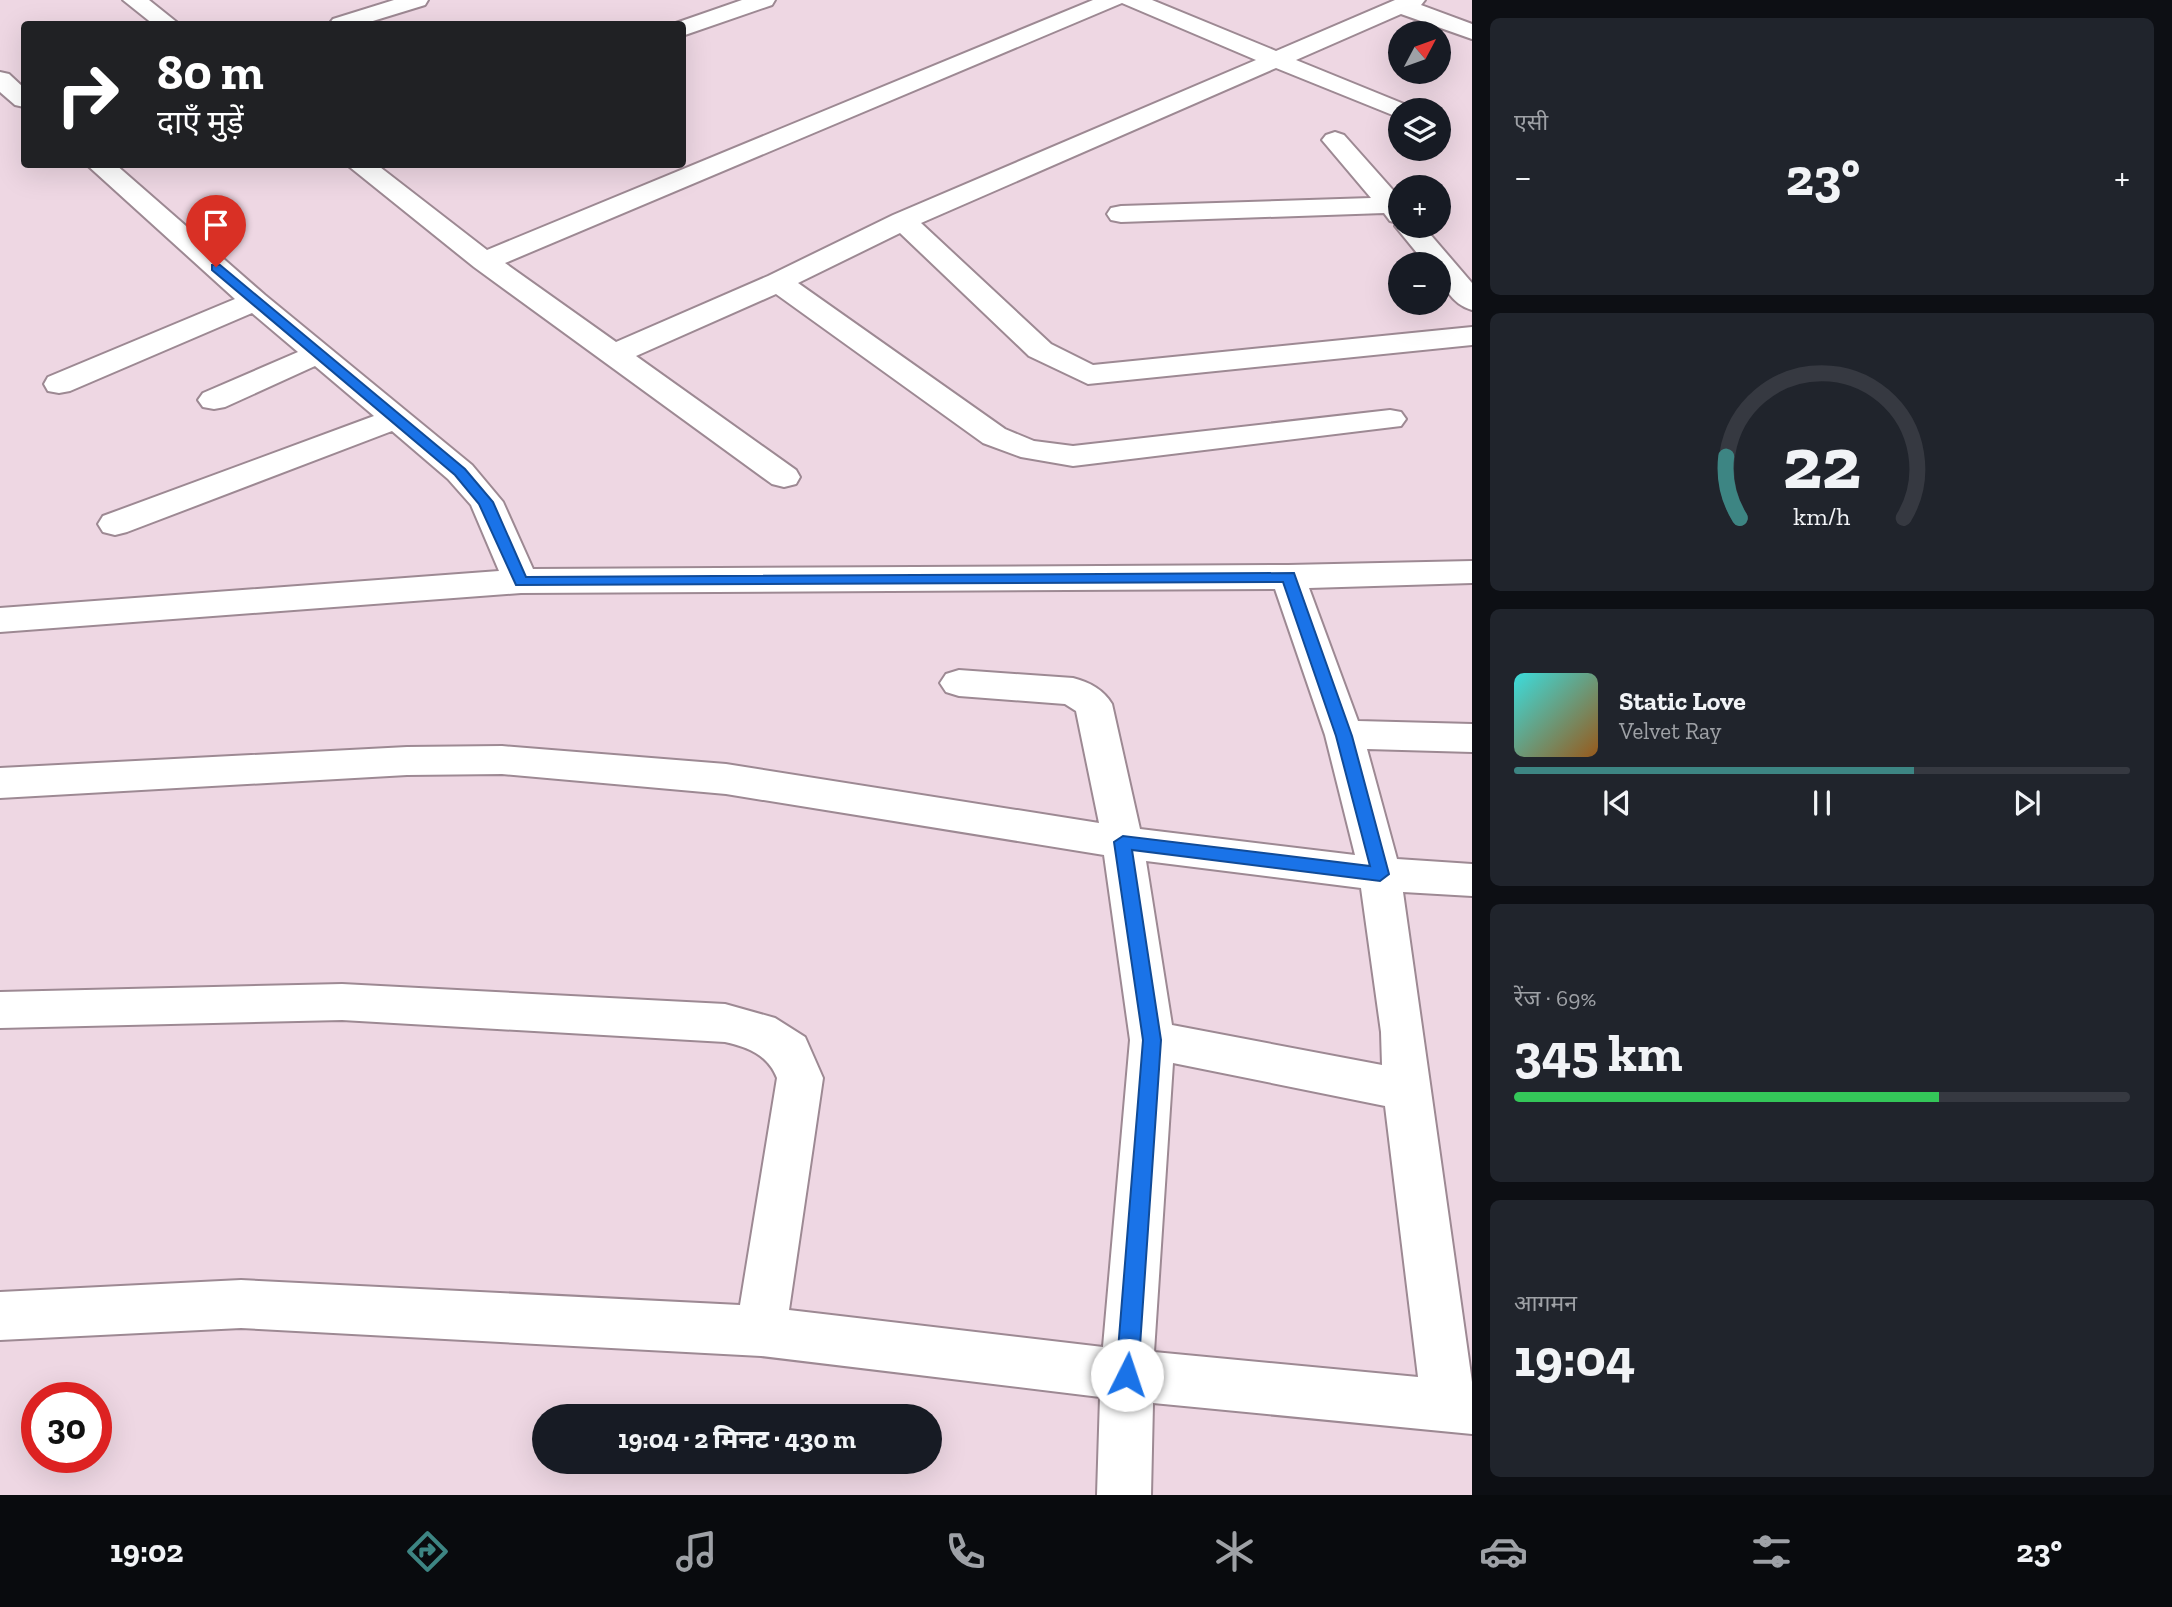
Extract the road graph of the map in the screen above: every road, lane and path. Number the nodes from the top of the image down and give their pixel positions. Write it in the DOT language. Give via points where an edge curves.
graph roads {
  1 [pos="134,0"];
  2 [pos="343,0"];
  3 [pos="417,0"];
  4 [pos="764,0"];
  5 [pos="1113,0"];
  6 [pos="1132,0"];
  7 [pos="1408,3"];
  8 [pos="368,16"];
  9 [pos="162,21"];
  10 [pos="351,21"];
  11 [pos="686,28"];
  12 [pos="1472,32"];
  13 [pos="1275,61"];
  14 [pos="0,79"];
  15 [pos="21,97"];
  16 [pos="1388,106"];
  17 [pos="1335,140"];
  18 [pos="104,168"];
  19 [pos="364,168"];
  20 [pos="1388,201"];
  21 [pos="1121,214"];
  22 [pos="1388,215"];
  23 [pos="903,221"];
  24 [pos="1421,238"];
  25 [pos="484,261"];
  26 [pos="778,282"];
  27 [pos="1467,287"];
  28 [pos="256,301"];
  29 [pos="1472,336"];
  30 [pos="318,354"];
  31 [pos="615,354"];
  32 [pos="59,384"];
  33 [pos="214,400"];
  34 [pos="398,418"];
  35 [pos="1390,419"];
  36 [pos="784,477"];
  37 [pos="115,524"];
  38 [pos="1472,572"];
  39 [pos="1289,577"];
  40 [pos="521,581"];
  41 [pos="0,620"];
  42 [pos="959,683"];
  43 [pos="1344,736"];
  44 [pos="1472,738"];
  45 [pos="0,783"];
  46 [pos="1123,842"];
  47 [pos="1380,874"];
  48 [pos="1472,880"];
  49 [pos="0,1010"];
  50 [pos="1152,1040"];
  51 [pos="1406,1090"];
  52 [pos="0,1316"];
  53 [pos="761,1331"];
  54 [pos="1127,1375"];
  55 [pos="1460,1407"];
  56 [pos="1124,1495"];
  1 -- 9 [label="street"];
  2 -- 8 [label="street"];
  3 -- 8 [label="street"];
  4 -- 11 [label="street"];
  5 -- 25 [label="street"];
  6 -- 13 [label="street"];
  7 -- 12 [label="street"];
  7 -- 13 [label="street"];
  8 -- 10 [label="street"];
  13 -- 16 [label="street"];
  13 -- 23 [label="street"];
  14 -- 15 [label="street"];
  17 -- 20 [label="street"];
  18 -- 28 [label="street"];
  19 -- 25 [label="street"];
  21 -- 22 [label="street"];
  23 -- 26 [label="street"];
  23 -- 29 [label="street" via="1041,350 1088,374"];
  24 -- 27 [label="street"];
  25 -- 31 [label="street"];
  26 -- 31 [label="street"];
  26 -- 35 [label="street" via="1016,448 1073,456"];
  28 -- 30 [label="street"];
  28 -- 32 [label="street"];
  30 -- 33 [label="street"];
  30 -- 34 [label="street"];
  31 -- 36 [label="street"];
  34 -- 37 [label="street"];
  34 -- 40 [label="street" via="460,472 486,502"];
  38 -- 39 [label="street"];
  39 -- 40 [label="street"];
  39 -- 43 [label="street"];
  40 -- 41 [label="street"];
  42 -- 46 [label="street" via="1073,691 1093,704"];
  43 -- 44 [label="street"];
  43 -- 47 [label="street"];
  45 -- 46 [label="street" via="502,760 726,779"];
  46 -- 47 [label="street"];
  46 -- 50 [label="street"];
  47 -- 48 [label="street"];
  47 -- 51 [label="street" via="1403,1032"];
  49 -- 53 [label="street" via="342,1002 725,1023 759,1031 789,1051 800,1078"];
  50 -- 51 [label="street"];
  50 -- 54 [label="street"];
  51 -- 55 [label="street"];
  52 -- 53 [label="street" via="241,1304"];
  53 -- 54 [label="street"];
  54 -- 55 [label="street"];
  54 -- 56 [label="street"];
}
